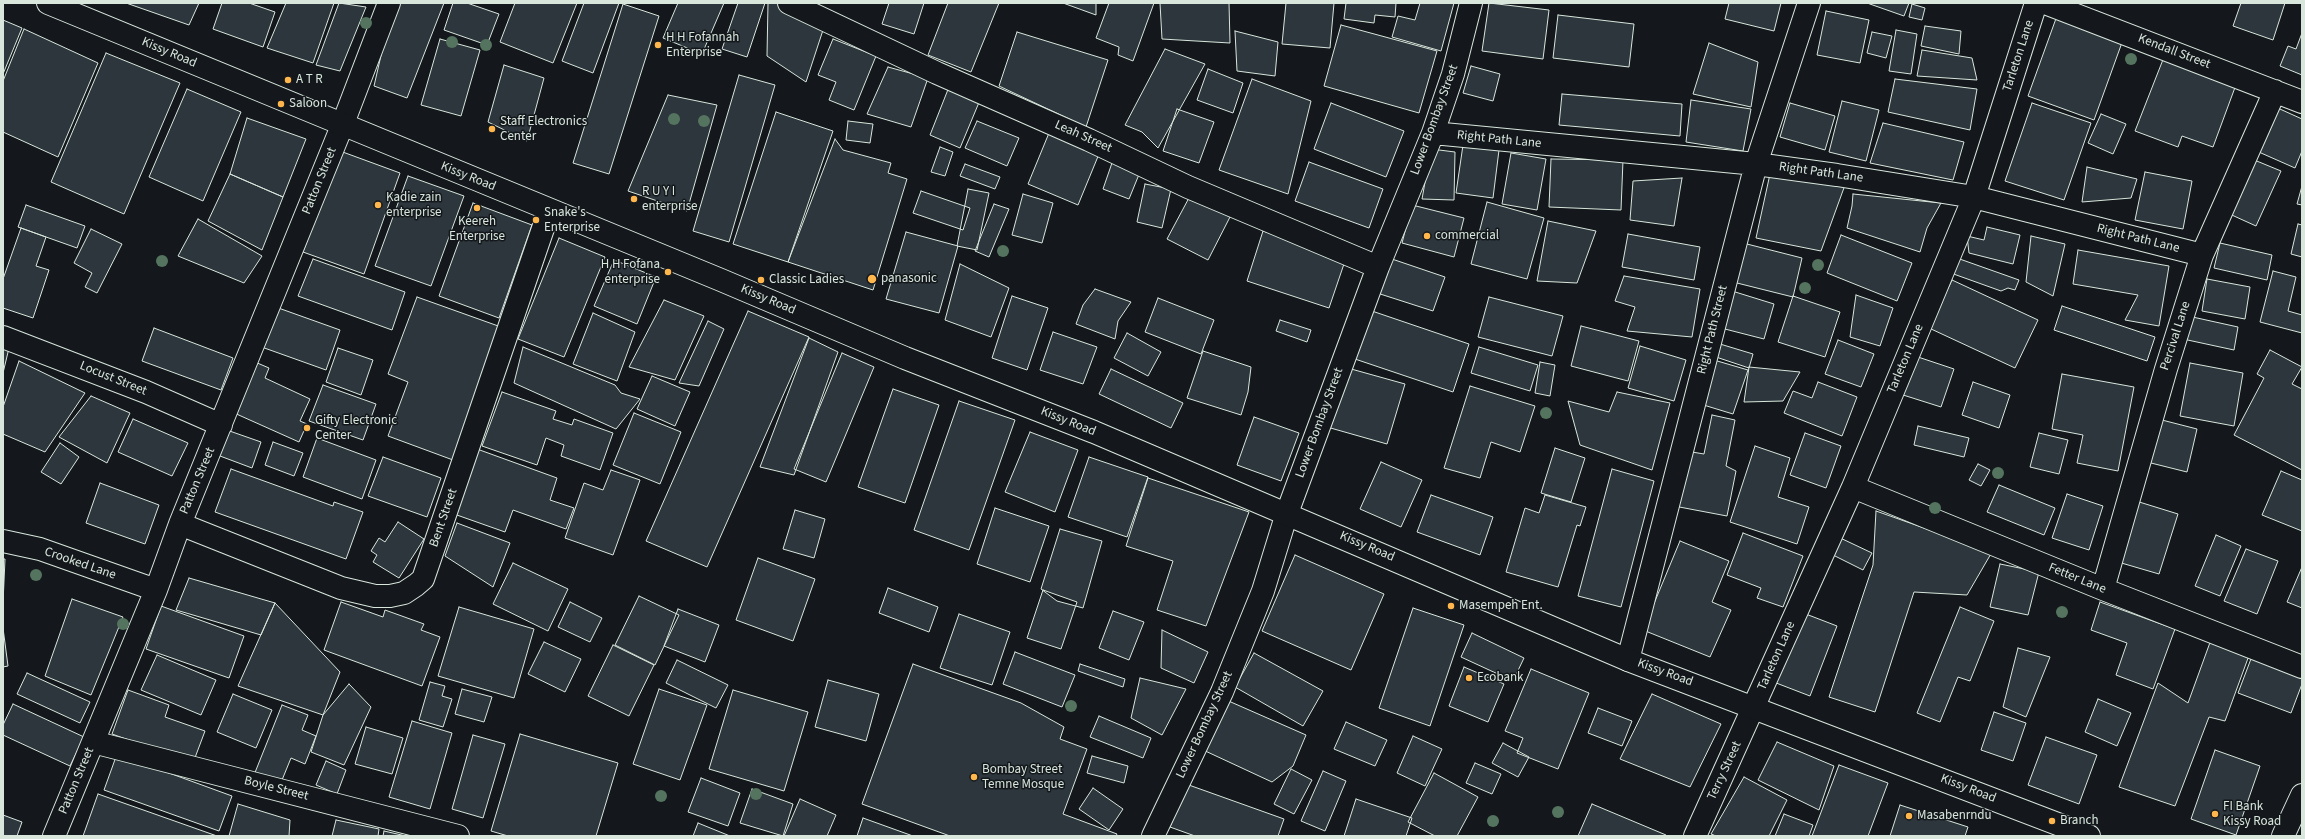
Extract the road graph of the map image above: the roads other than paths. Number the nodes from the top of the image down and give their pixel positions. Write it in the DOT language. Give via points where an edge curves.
graph roads {
  1 [pos="48,3"];
  2 [pos="389,3"];
  3 [pos="789,3"];
  4 [pos="1471,3"];
  5 [pos="1810,3"];
  6 [pos="2036,3"];
  7 [pos="2045,3"];
  8 [pos="2275,91"];
  9 [pos="2302,102"];
  10 [pos="342,126"];
  11 [pos="1433,133"];
  12 [pos="1756,164"];
  13 [pos="1974,197"];
  14 [pos="549,211"];
  15 [pos="2202,255"];
  16 [pos="1378,267"];
  17 [pos="3,337"];
  18 [pos="221,425"];
  19 [pos="1853,487"];
  20 [pos="1287,513"];
  21 [pos="180,524"];
  22 [pos="3,541"];
  23 [pos="2103,589"];
  24 [pos="156,590"];
  25 [pos="1628,660"];
  26 [pos="2302,667"];
  27 [pos="1754,706"];
  28 [pos="94,742"];
  29 [pos="2302,795"];
  30 [pos="54,836"];
  31 [pos="458,836"];
  32 [pos="1153,836"];
  33 [pos="1695,836"];
  34 [pos="2089,836"];
  35 [pos="2283,836"];
  1 -- 10 [label="street, Kissy Road"];
  2 -- 10 [label="street, Patton Street"];
  3 -- 16 [label="street, Leah Street" via="1188,187"];
  4 -- 11 [label="street, Lower Bombay Street" via="1453,74"];
  5 -- 12 [label="street, Right Path Street"];
  6 -- 13 [label="street, Tarleton Lane"];
  7 -- 8 [label="street, Kendall Street"];
  8 -- 9 [label="street, Kendall Street"];
  8 -- 15 [label="street, Percival Lane"];
  10 -- 14 [label="street, Kissy Road"];
  10 -- 18 [label="street, Patton Street"];
  11 -- 12 [label="street, Right Path Lane"];
  11 -- 16 [label="street, Lower Bombay Street"];
  12 -- 13 [label="street, Right Path Lane"];
  12 -- 25 [label="street, Right Path Street"];
  13 -- 15 [label="street, Right Path Lane"];
  13 -- 19 [label="street, Tarleton Lane"];
  14 -- 20 [label="street, Kissy Road"];
  14 -- 21 [label="street, Bent Street" via="423,579 416,585 404,593 390,596 376,596 341,588"];
  15 -- 23 [label="street, Percival Lane" via="2159,391"];
  16 -- 20 [label="street, Lower Bombay Street"];
  17 -- 18 [label="street, Locust Street" via="146,392"];
  18 -- 21 [label="street, Patton Street"];
  19 -- 23 [label="street, Fetter Lane"];
  19 -- 27 [label="street, Tarleton Lane"];
  20 -- 25 [label="street, Kissy Road"];
  20 -- 32 [label="street, Lower Bombay Street" via="1260,598 1222,692"];
  21 -- 24 [label="street, Patton Street"];
  22 -- 24 [label="street, Crooked Lane" via="40,549"];
  23 -- 26 [label="street, Fetter Lane"];
  24 -- 28 [label="street, Patton Street"];
  25 -- 27 [label="street, Kissy Road"];
  27 -- 33 [label="street, Terry Street"];
  27 -- 34 [label="street, Kissy Road"];
  28 -- 30 [label="street, Patton Street"];
  28 -- 31 [label="street, Boyle Street"];
  29 -- 35 [label="street"];
}
